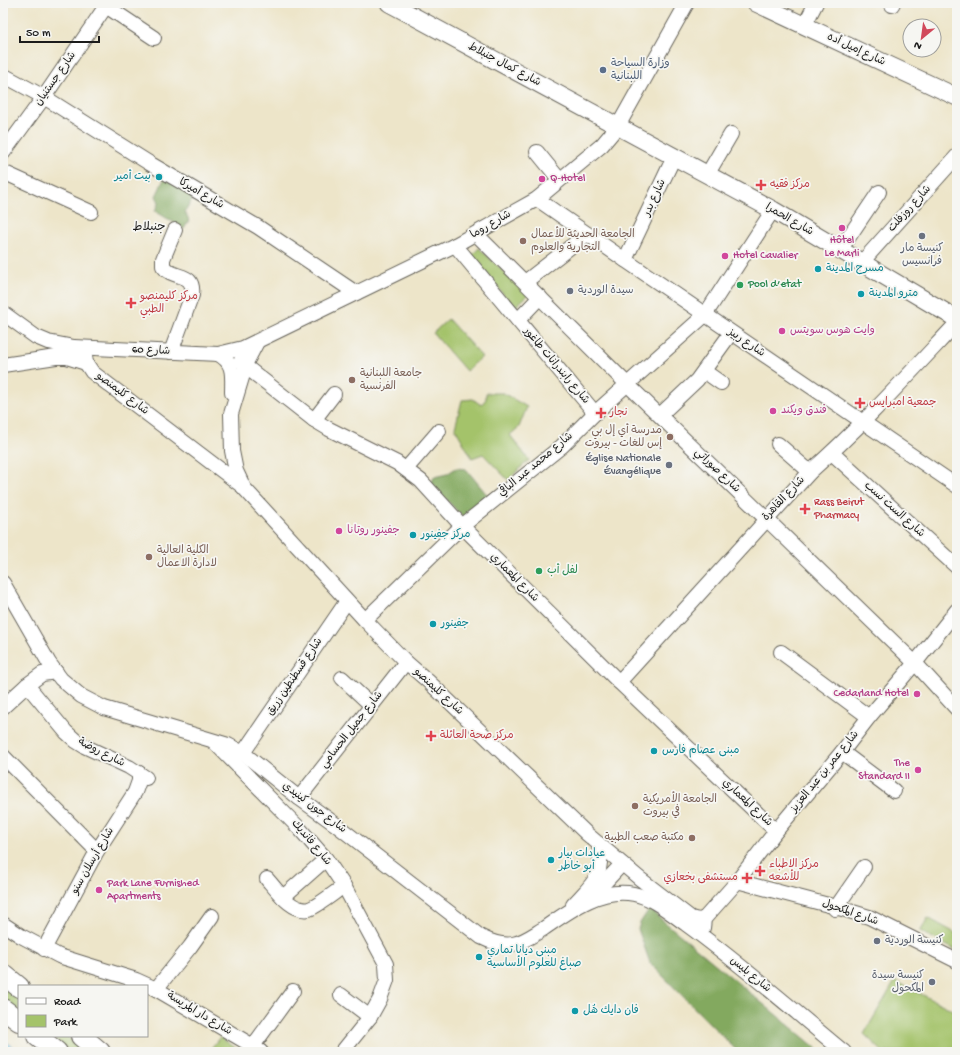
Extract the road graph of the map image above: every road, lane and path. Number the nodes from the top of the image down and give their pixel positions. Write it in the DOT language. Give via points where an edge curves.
graph roads {
  1 [pos="389,3"];
  2 [pos="687,3"];
  3 [pos="756,3"];
  4 [pos="816,3"];
  5 [pos="107,4"];
  6 [pos="804,26"];
  7 [pos="154,38"];
  8 [pos="3,75"];
  9 [pos="44,97"];
  10 [pos="957,97"];
  11 [pos="618,126"];
  12 [pos="731,134"];
  13 [pos="537,152"];
  14 [pos="3,153"];
  15 [pos="957,156"];
  16 [pos="674,157"];
  17 [pos="3,172"];
  18 [pos="707,175"];
  19 [pos="559,179"];
  20 [pos="879,192"];
  21 [pos="537,199"];
  22 [pos="773,210"];
  23 [pos="91,212"];
  24 [pos="175,230"];
  25 [pos="587,234"];
  26 [pos="480,239"];
  27 [pos="455,245"];
  28 [pos="840,250"];
  29 [pos="625,260"];
  30 [pos="862,262"];
  31 [pos="525,282"];
  32 [pos="356,293"];
  33 [pos="540,297"];
  34 [pos="3,314"];
  35 [pos="705,314"];
  36 [pos="957,319"];
  37 [pos="518,320"];
  38 [pos="957,323"];
  39 [pos="731,332"];
  40 [pos="257,342"];
  41 [pos="84,348"];
  42 [pos="243,348"];
  43 [pos="171,352"];
  44 [pos="218,354"];
  45 [pos="86,363"];
  46 [pos="3,365"];
  47 [pos="245,366"];
  48 [pos="704,371"];
  49 [pos="721,383"];
  50 [pos="627,384"];
  51 [pos="269,385"];
  52 [pos="334,394"];
  53 [pos="232,409"];
  54 [pos="595,412"];
  55 [pos="660,415"];
  56 [pos="314,420"];
  57 [pos="863,422"];
  58 [pos="439,431"];
  59 [pos="778,444"];
  60 [pos="232,451"];
  61 [pos="832,453"];
  62 [pos="203,456"];
  63 [pos="406,469"];
  64 [pos="810,472"];
  65 [pos="957,486"];
  66 [pos="244,488"];
  67 [pos="766,518"];
  68 [pos="460,523"];
  69 [pos="957,567"];
  70 [pos="3,583"];
  71 [pos="347,600"];
  72 [pos="957,610"];
  73 [pos="364,618"];
  74 [pos="781,652"];
  75 [pos="44,654"];
  76 [pos="406,662"];
  77 [pos="915,663"];
  78 [pos="56,672"];
  79 [pos="40,676"];
  80 [pos="342,678"];
  81 [pos="619,682"];
  82 [pos="27,685"];
  83 [pos="371,705"];
  84 [pos="3,707"];
  85 [pos="957,709"];
  86 [pos="869,717"];
  87 [pos="213,740"];
  88 [pos="842,752"];
  89 [pos="243,753"];
  90 [pos="3,756"];
  91 [pos="144,776"];
  92 [pos="894,791"];
  93 [pos="299,798"];
  94 [pos="776,831"];
  95 [pos="599,844"];
  96 [pos="97,851"];
  97 [pos="326,859"];
  98 [pos="622,864"];
  99 [pos="864,867"];
  100 [pos="639,878"];
  101 [pos="267,879"];
  102 [pos="736,882"];
  103 [pos="344,886"];
  104 [pos="633,893"];
  105 [pos="283,897"];
  106 [pos="586,901"];
  107 [pos="654,902"];
  108 [pos="836,908"];
  109 [pos="566,913"];
  110 [pos="212,916"];
  111 [pos="704,919"];
  112 [pos="3,924"];
  113 [pos="704,938"];
  114 [pos="44,949"];
  115 [pos="957,962"];
  116 [pos="3,974"];
  117 [pos="147,985"];
  118 [pos="148,985"];
  119 [pos="18,986"];
  120 [pos="156,989"];
  121 [pos="293,991"];
  122 [pos="341,995"];
  123 [pos="3,1009"];
  124 [pos="370,1017"];
  125 [pos="18,1021"];
  126 [pos="38,1037"];
  127 [pos="82,1037"];
  128 [pos="257,1049"];
  129 [pos="57,1052"];
  130 [pos="100,1052"];
  131 [pos="342,1052"];
  132 [pos="844,1052"];
  1 -- 11 [label="main road, شارع كمال جنبلاط"];
  2 -- 11 [label="street, شارع روما"];
  3 -- 6 [label="main road, شارع إميل أده"];
  4 -- 6 [label="street"];
  5 -- 7 [label="street"];
  5 -- 9 [label="street, شارع جستنيان"];
  6 -- 10 [label="main road, شارع إميل أده"];
  8 -- 9 [label="street, شارع أميركا"];
  9 -- 14 [label="street, شارع جستنيان"];
  9 -- 32 [label="street, شارع أميركا" via="258,227"];
  11 -- 16 [label="main road, شارع الحمرا"];
  11 -- 19 [label="street, شارع روما" via="602,145"];
  12 -- 18 [label="street"];
  13 -- 19 [label="street"];
  15 -- 30 [label="street, شارع روزفلت"];
  16 -- 18 [label="main road, شارع الحمرا"];
  16 -- 29 [label="street, شارع بدر"];
  17 -- 23 [label="street"];
  18 -- 22 [label="main road, شارع الحمرا"];
  19 -- 21 [label="street, شارع روما"];
  20 -- 28 [label="street"];
  21 -- 25 [label="street, شارع ربيز"];
  21 -- 26 [label="street, شارع روما" via="488,226"];
  22 -- 28 [label="main road, شارع الحمرا"];
  22 -- 35 [label="street, شارع محمد عبد الباقي"];
  24 -- 43 [label="street" via="163,259 163,266 191,281 193,289"];
  25 -- 29 [label="street, شارع ربيز"];
  25 -- 31 [label="street"];
  26 -- 27 [label="street, شارع روما"];
  26 -- 31 [label="street, شارع صوراتي"];
  27 -- 32 [label="street, شارع روما"];
  27 -- 37 [label="street, شارع رابندرانات طاغور"];
  28 -- 30 [label="main road, شارع الحمرا"];
  29 -- 35 [label="street, شارع ربيز"];
  30 -- 36 [label="main road, شارع الحمرا"];
  31 -- 33 [label="street, شارع صوراتي"];
  32 -- 40 [label="street, شارع روما"];
  33 -- 37 [label="street, شارع رابندرانات طاغور"];
  33 -- 50 [label="street, شارع صوراتي"];
  34 -- 41 [label="street" via="48,342"];
  35 -- 39 [label="street, شارع ربيز"];
  35 -- 50 [label="street, شارع محمد عبد الباقي"];
  37 -- 54 [label="street, شارع رابندرانات طاغور"];
  38 -- 57 [label="street, شارع القاهرة"];
  39 -- 48 [label="street"];
  39 -- 57 [label="street, شارع ربيز"];
  40 -- 42 [label="street, شارع روما"];
  40 -- 47 [label="street, شارع كليمنصو"];
  41 -- 43 [label="street, شارع 60"];
  41 -- 45 [label="street, شارع كليمنصو"];
  42 -- 44 [label="street, شارع روما"];
  42 -- 47 [label="street" via="241,359"];
  43 -- 44 [label="street, شارع 60"];
  44 -- 53 [label="street" via="225,357 231,366"];
  45 -- 46 [label="street" via="56,356"];
  45 -- 62 [label="street, شارع كليمنصو" via="92,372"];
  47 -- 51 [label="street, شارع المعماري"];
  47 -- 53 [label="street, شارع كليمنصو"];
  48 -- 49 [label="street"];
  48 -- 55 [label="street" via="689,389"];
  50 -- 54 [label="street, شارع محمد عبد الباقي"];
  50 -- 55 [label="street, شارع صوراتي"];
  51 -- 53 [label="street" via="261,383 248,387"];
  51 -- 56 [label="street, شارع المعماري"];
  52 -- 56 [label="street"];
  53 -- 60 [label="street, شارع كليمنصو"];
  54 -- 68 [label="street, شارع محمد عبد الباقي" via="562,446"];
  55 -- 67 [label="street, شارع صوراتي"];
  56 -- 63 [label="street, شارع المعماري"];
  57 -- 61 [label="street, شارع القاهرة"];
  57 -- 65 [label="street, شارع ربيز"];
  58 -- 63 [label="street"];
  59 -- 64 [label="street"];
  60 -- 62 [label="street" via="224,459"];
  60 -- 66 [label="street, شارع كليمنصو" via="236,471"];
  61 -- 64 [label="street, شارع القاهرة"];
  61 -- 69 [label="street, شارع الست نسب"];
  62 -- 66 [label="street, شارع كليمنصو"];
  63 -- 68 [label="street, شارع المعماري" via="421,481"];
  64 -- 67 [label="street, شارع القاهرة"];
  66 -- 71 [label="street, شارع كليمنصو"];
  67 -- 77 [label="street, شارع صوراتي"];
  67 -- 81 [label="street, شارع القاهرة"];
  68 -- 73 [label="street, شارع محمد عبد الباقي"];
  68 -- 81 [label="street, شارع المعماري"];
  70 -- 75 [label="street, شارع جون كينيدي"];
  71 -- 73 [label="street, شارع كليمنصو"];
  71 -- 89 [label="street, شارع قسطنطين زريق"];
  72 -- 77 [label="street, شارع عمر بن عبد العزيز"];
  73 -- 76 [label="street, شارع كليمنصو"];
  74 -- 86 [label="street"];
  75 -- 78 [label="street, شارع جون كينيدي"];
  75 -- 79 [label="street"];
  76 -- 83 [label="street, شارع جميل الحسامي"];
  76 -- 95 [label="street, شارع كليمنصو"];
  77 -- 85 [label="street, شارع صوراتي"];
  77 -- 86 [label="street, شارع عمر بن عبد العزيز"];
  78 -- 79 [label="street"];
  78 -- 87 [label="street, شارع جون كينيدي" via="74,691 104,708"];
  79 -- 82 [label="street"];
  80 -- 83 [label="street"];
  81 -- 94 [label="street, شارع المعماري"];
  82 -- 84 [label="street"];
  82 -- 91 [label="street, شارع روضة" via="76,741"];
  83 -- 93 [label="street, شارع جميل الحسامي"];
  86 -- 88 [label="street, شارع عمر بن عبد العزيز"];
  87 -- 89 [label="street, شارع جون كينيدي"];
  87 -- 97 [label="street, شارع فانديك"];
  88 -- 92 [label="street"];
  88 -- 94 [label="street, شارع عمر بن عبد العزيز"];
  89 -- 93 [label="street, شارع جون كينيدي"];
  90 -- 96 [label="street"];
  91 -- 96 [label="street, شارع أرسلان سنو"];
  93 -- 109 [label="street, شارع جون كينيدي" via="489,941 505,945 521,942"];
  94 -- 102 [label="street, شارع عمر بن عبد العزيز"];
  95 -- 98 [label="street, شارع كليمنصو"];
  95 -- 109 [label="street" via="601,865 596,878"];
  96 -- 114 [label="street, شارع أرسلان سنو"];
  97 -- 103 [label="street, شارع فانديك"];
  97 -- 105 [label="street"];
  98 -- 100 [label="street, شارع كليمنصو"];
  98 -- 106 [label="street"];
  99 -- 108 [label="street"];
  100 -- 104 [label="street"];
  100 -- 111 [label="street, شارع كليمنصو" via="691,918"];
  101 -- 105 [label="street"];
  102 -- 108 [label="street, شارع المكحول"];
  102 -- 111 [label="street, شارع عمر بن عبد العزيز"];
  103 -- 105 [label="street" via="310,908 298,908"];
  103 -- 124 [label="street, شارع فانديك" via="386,964 387,980"];
  104 -- 106 [label="street, شارع جون كينيدي" via="608,894"];
  104 -- 107 [label="street, شارع جون كينيدي"];
  106 -- 109 [label="street, شارع جون كينيدي"];
  107 -- 113 [label="street, شارع بليس"];
  108 -- 115 [label="street, شارع المكحول" via="869,917"];
  110 -- 120 [label="street"];
  111 -- 113 [label="street"];
  112 -- 114 [label="street, شارع دار المريسة"];
  113 -- 132 [label="street, شارع بليس"];
  114 -- 117 [label="street, شارع دار المريسة"];
  116 -- 119 [label="highway"];
  118 -- 120 [label="street, شارع دار المريسة"];
  120 -- 128 [label="street, شارع دار المريسة"];
  121 -- 128 [label="street"];
  122 -- 124 [label="street"];
  123 -- 125 [label="highway"];
  124 -- 131 [label="street"];
  126 -- 129 [label="highway"];
  127 -- 130 [label="highway"];
}
